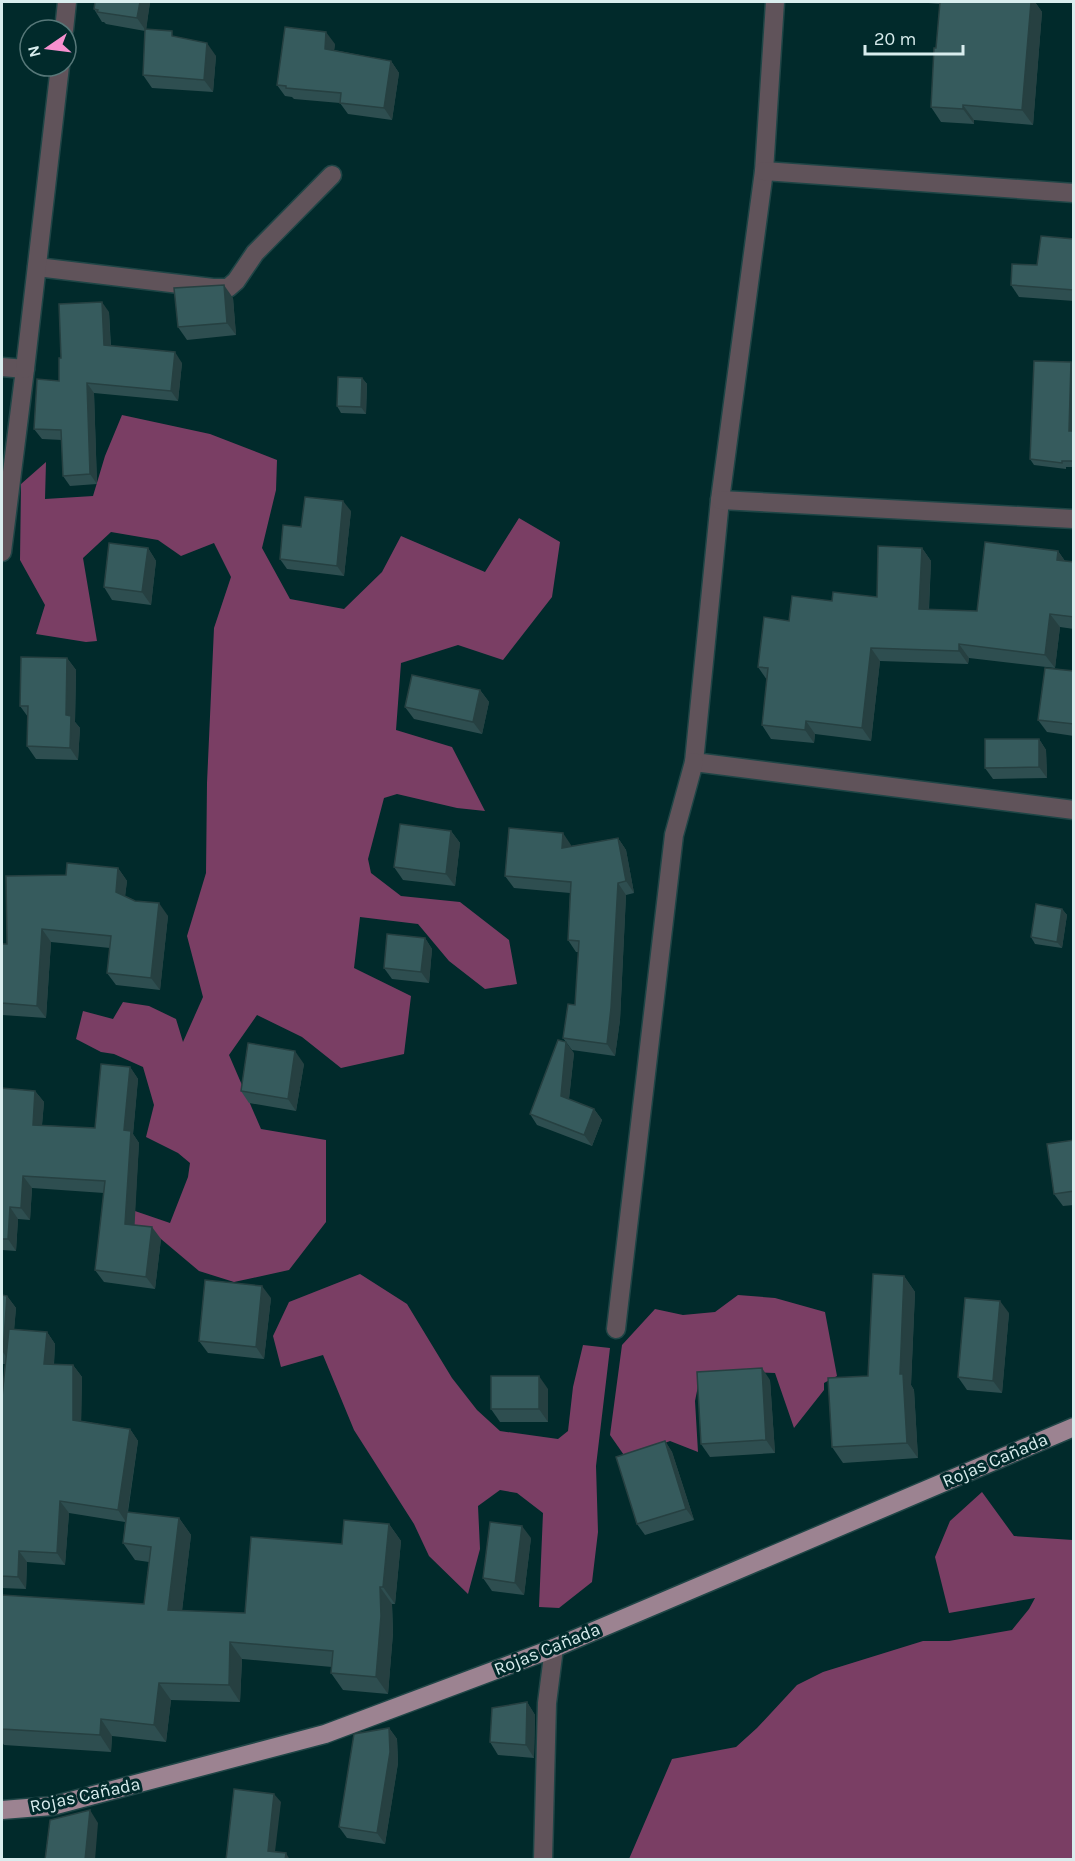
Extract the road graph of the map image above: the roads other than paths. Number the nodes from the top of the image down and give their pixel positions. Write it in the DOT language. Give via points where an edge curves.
graph roads {
  1 [pos="67,2"];
  2 [pos="775,2"];
  3 [pos="65,18"];
  4 [pos="59,78"];
  5 [pos="764,171"];
  6 [pos="332,175"];
  7 [pos="1074,193"];
  8 [pos="37,267"];
  9 [pos="2,367"];
  10 [pos="25,369"];
  11 [pos="720,500"];
  12 [pos="1074,519"];
  13 [pos="2,552"];
  14 [pos="694,762"];
  15 [pos="1074,810"];
  16 [pos="616,1329"];
  17 [pos="1074,1427"];
  18 [pos="554,1648"];
  19 [pos="2,1810"];
  20 [pos="543,1860"];
  1 -- 3 [label="street"];
  2 -- 5 [label="street"];
  4 -- 8 [label="street"];
  5 -- 7 [label="street"];
  5 -- 11 [label="street"];
  6 -- 8 [label="street" via="255,253 228,288"];
  8 -- 10 [label="street"];
  9 -- 10 [label="street"];
  10 -- 13 [label="street"];
  11 -- 12 [label="street"];
  11 -- 14 [label="street"];
  14 -- 15 [label="street"];
  14 -- 16 [label="street" via="674,834"];
  17 -- 18 [label="main road, Rojas Cañada"];
  18 -- 19 [label="main road, Rojas Cañada" via="325,1734 52,1806"];
  18 -- 20 [label="street" via="547,1703"];
}
